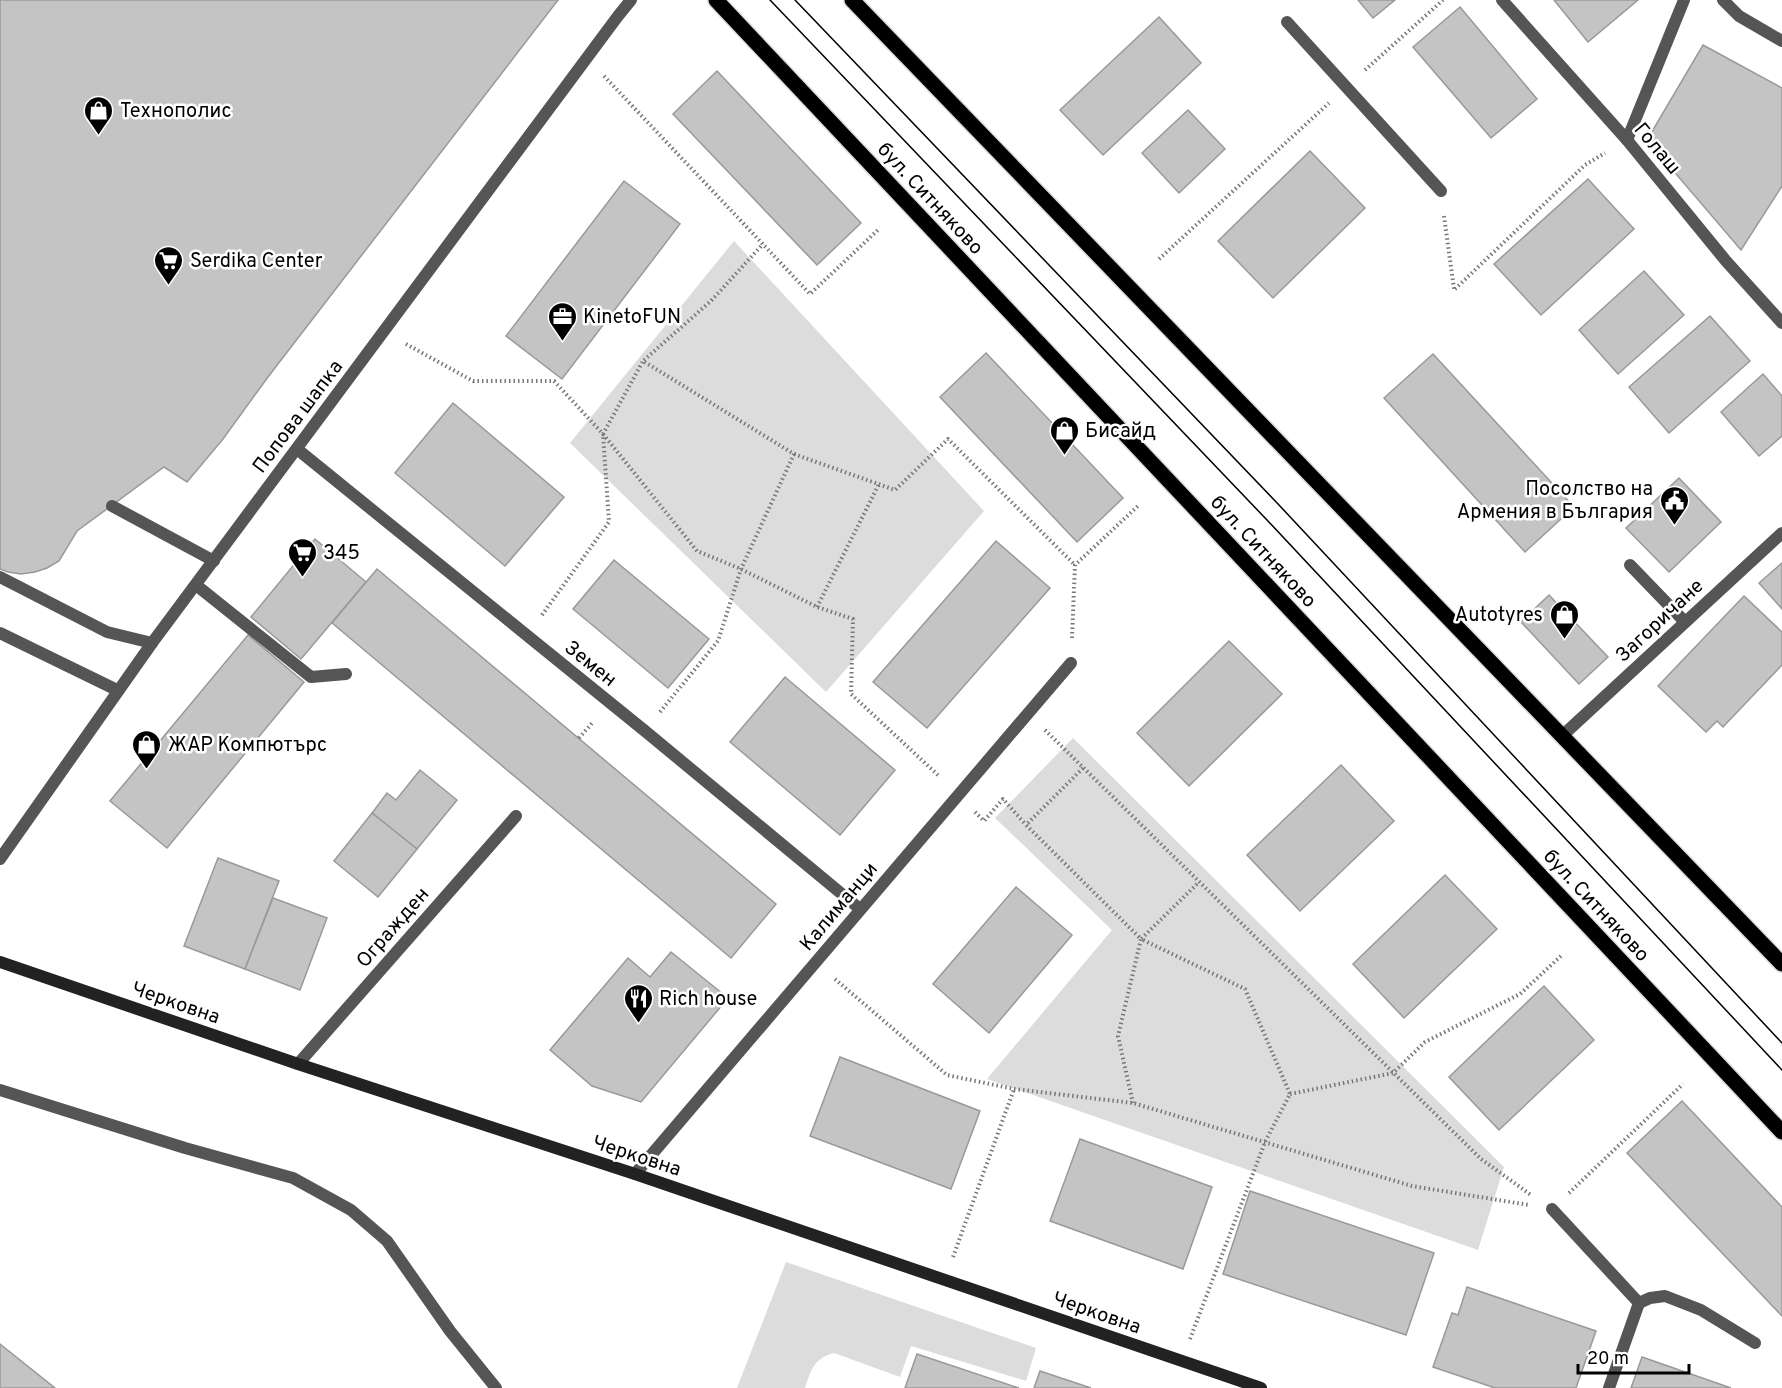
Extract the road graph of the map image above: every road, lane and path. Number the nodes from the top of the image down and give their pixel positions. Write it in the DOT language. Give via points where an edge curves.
graph roads {
  1 [pos="632,0"];
  2 [pos="716,0"];
  3 [pos="852,0"];
  4 [pos="1443,0"];
  5 [pos="1502,0"];
  6 [pos="1683,0"];
  7 [pos="1723,0"];
  8 [pos="1287,22"];
  9 [pos="1781,37"];
  10 [pos="587,58"];
  11 [pos="1346,87"];
  12 [pos="1627,140"];
  13 [pos="1586,165"];
  14 [pos="1441,191"];
  15 [pos="879,228"];
  16 [pos="763,244"];
  17 [pos="1159,260"];
  18 [pos="1782,323"];
  19 [pos="384,332"];
  20 [pos="644,361"];
  21 [pos="603,434"];
  22 [pos="297,449"];
  23 [pos="794,454"];
  24 [pos="879,484"];
  25 [pos="1139,505"];
  26 [pos="112,506"];
  27 [pos="1782,533"];
  28 [pos="214,561"];
  29 [pos="1075,565"];
  30 [pos="1630,565"];
  31 [pos="741,569"];
  32 [pos="0,577"];
  33 [pos="196,585"];
  34 [pos="817,607"];
  35 [pos="1685,622"];
  36 [pos="0,633"];
  37 [pos="526,636"];
  38 [pos="152,643"];
  39 [pos="1071,663"];
  40 [pos="346,674"];
  41 [pos="117,690"];
  42 [pos="674,696"];
  43 [pos="1562,736"];
  44 [pos="1054,739"];
  45 [pos="1083,768"];
  46 [pos="958,794"];
  47 [pos="516,816"];
  48 [pos="1026,825"];
  49 [pos="0,859"];
  50 [pos="1199,882"];
  51 [pos="860,909"];
  52 [pos="1141,939"];
  53 [pos="1562,955"];
  54 [pos="0,962"];
  55 [pos="816,963"];
  56 [pos="1782,964"];
  57 [pos="298,1064"];
  58 [pos="1393,1073"];
  59 [pos="1683,1084"];
  60 [pos="1014,1089"];
  61 [pos="0,1090"];
  62 [pos="1290,1094"];
  63 [pos="1132,1103"];
  64 [pos="1782,1132"];
  65 [pos="1265,1142"];
  66 [pos="635,1174"];
  67 [pos="1552,1209"];
  68 [pos="945,1280"];
  69 [pos="1639,1303"];
  70 [pos="1755,1343"];
  71 [pos="1182,1361"];
  72 [pos="496,1388"];
  73 [pos="1261,1388"];
  74 [pos="1609,1388"];
  1 -- 10 [label="street, Попова шапка"];
  2 -- 64 [label="main road, бул. Ситняково"];
  3 -- 43 [label="main road"];
  4 -- 11 [label="path"];
  5 -- 12 [label="street, Голаш"];
  6 -- 12 [label="street"];
  7 -- 9 [label="street" via="1739,16"];
  8 -- 11 [label="street"];
  10 -- 16 [label="path"];
  10 -- 19 [label="street, Попова шапка"];
  11 -- 14 [label="street"];
  11 -- 17 [label="path"];
  12 -- 18 [label="street, Голаш"];
  13 -- 14 [label="path" via="1455,289"];
  15 -- 16 [label="path" via="810,294"];
  16 -- 20 [label="path" via="711,301"];
  19 -- 21 [label="path" via="473,381 554,381"];
  19 -- 22 [label="street, Попова шапка"];
  20 -- 21 [label="path"];
  20 -- 23 [label="path"];
  21 -- 31 [label="path" via="698,551"];
  21 -- 37 [label="path" via="609,522"];
  22 -- 28 [label="street, Попова шапка"];
  22 -- 37 [label="street, Земен"];
  23 -- 24 [label="path"];
  23 -- 31 [label="path"];
  24 -- 29 [label="path" via="895,490 948,439"];
  24 -- 34 [label="path"];
  25 -- 29 [label="path"];
  26 -- 28 [label="street"];
  27 -- 35 [label="street, Загоричане"];
  28 -- 33 [label="street, Попова шапка"];
  29 -- 39 [label="path"];
  30 -- 35 [label="street"];
  31 -- 34 [label="path"];
  31 -- 42 [label="path" via="718,641"];
  32 -- 38 [label="street" via="107,632"];
  33 -- 38 [label="street, Попова шапка"];
  33 -- 40 [label="street" via="311,677"];
  34 -- 46 [label="path" via="854,619 851,694"];
  35 -- 43 [label="street, Загоричане"];
  36 -- 41 [label="street"];
  37 -- 51 [label="street, Земен"];
  38 -- 41 [label="street, Попова шапка"];
  39 -- 46 [label="street, Калиманци"];
  41 -- 49 [label="street, Попова шапка"];
  43 -- 56 [label="main road"];
  44 -- 45 [label="path"];
  45 -- 48 [label="path"];
  45 -- 50 [label="path"];
  46 -- 48 [label="path" via="984,821 1003,799"];
  46 -- 51 [label="street, Калиманци"];
  47 -- 57 [label="street, Огражден"];
  48 -- 52 [label="path"];
  50 -- 52 [label="path"];
  50 -- 58 [label="path"];
  51 -- 55 [label="street, Калиманци"];
  52 -- 62 [label="path" via="1245,989"];
  52 -- 63 [label="path" via="1118,1036"];
  53 -- 58 [label="path" via="1520,994 1425,1042"];
  54 -- 57 [label="street, Черковна"];
  55 -- 60 [label="path" via="946,1075"];
  55 -- 66 [label="street, Калиманци"];
  57 -- 66 [label="street, Черковна"];
  58 -- 62 [label="path"];
  58 -- 67 [label="path" via="1481,1159"];
  59 -- 67 [label="path"];
  60 -- 63 [label="path"];
  60 -- 68 [label="path"];
  61 -- 72 [label="street" via="293,1178 351,1210 387,1241"];
  62 -- 65 [label="path"];
  63 -- 65 [label="path"];
  65 -- 67 [label="path" via="1412,1186"];
  65 -- 71 [label="path"];
  66 -- 68 [label="street, Черковна"];
  67 -- 69 [label="street"];
  68 -- 71 [label="street, Черковна"];
  69 -- 70 [label="street" via="1665,1296 1701,1310"];
  69 -- 74 [label="street"];
  71 -- 73 [label="street, Черковна"];
}
